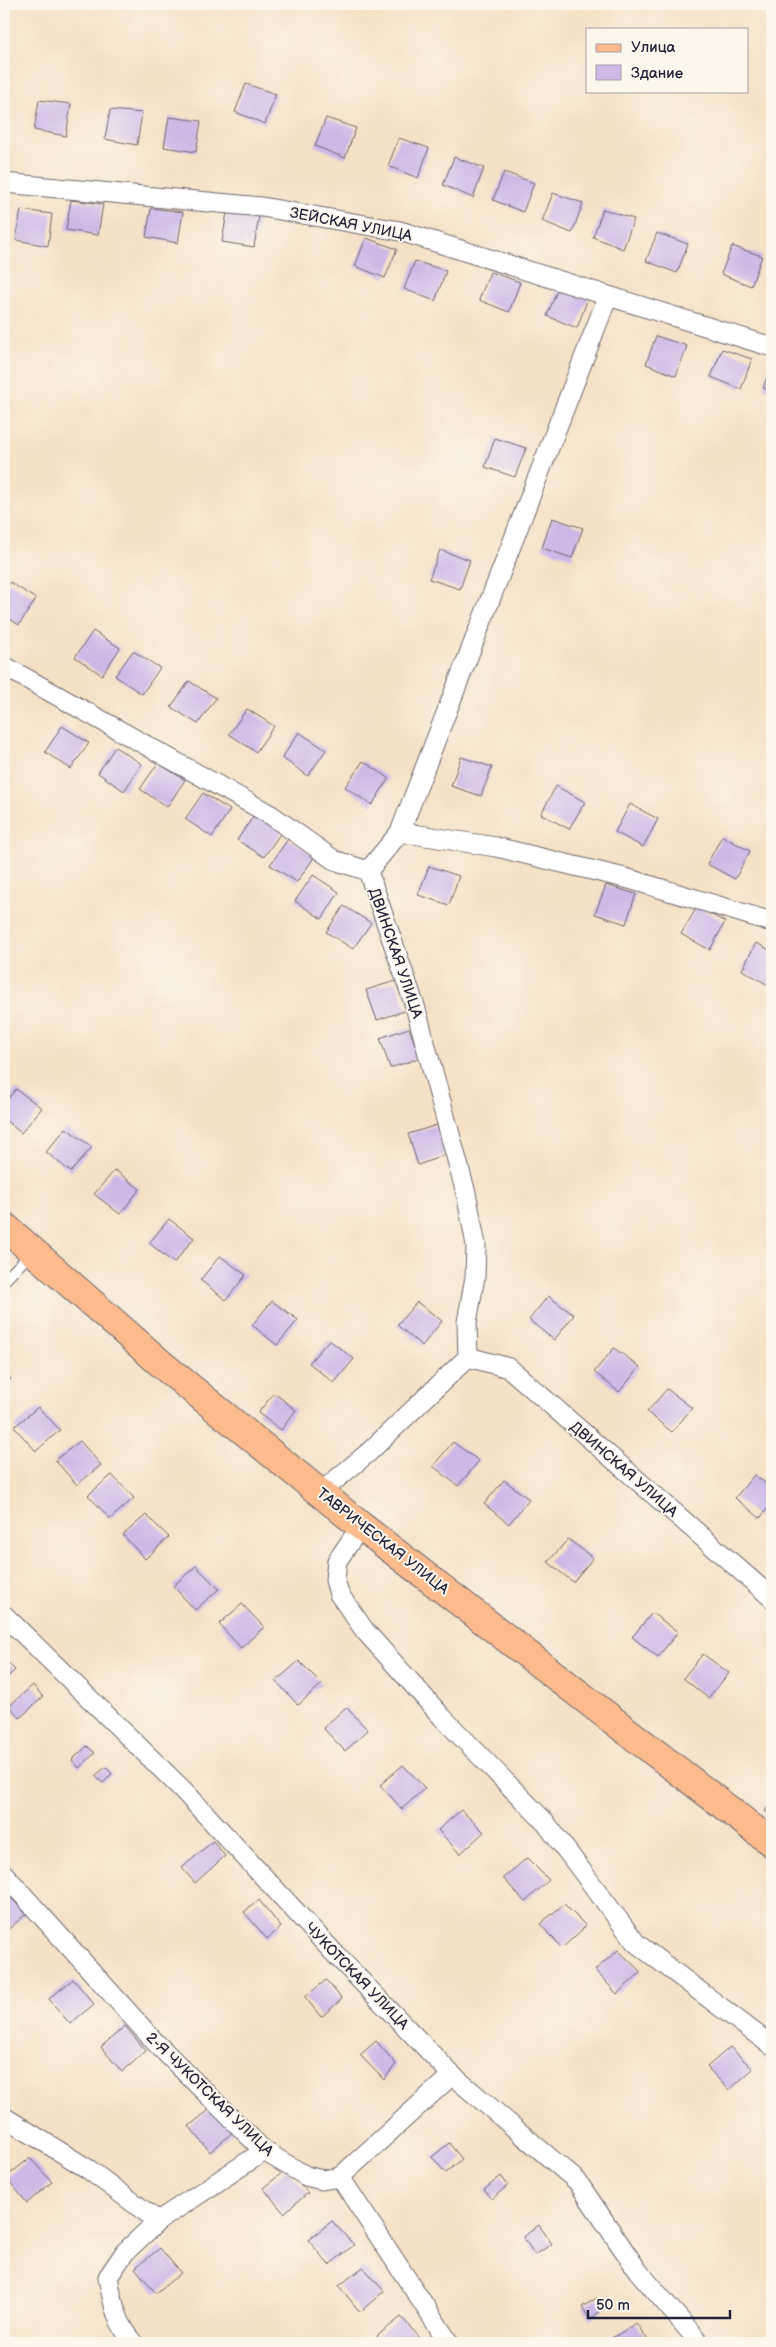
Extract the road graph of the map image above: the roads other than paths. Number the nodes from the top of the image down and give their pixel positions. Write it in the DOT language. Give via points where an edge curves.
graph roads {
  1 [pos="4,183"];
  2 [pos="608,296"];
  3 [pos="772,347"];
  4 [pos="4,666"];
  5 [pos="400,832"];
  6 [pos="368,871"];
  7 [pos="772,922"];
  8 [pos="4,1226"];
  9 [pos="32,1252"];
  10 [pos="4,1281"];
  11 [pos="468,1357"];
  12 [pos="321,1492"];
  13 [pos="361,1526"];
  14 [pos="772,1598"];
  15 [pos="4,1615"];
  16 [pos="772,1843"];
  17 [pos="4,1874"];
  18 [pos="772,2046"];
  19 [pos="452,2074"];
  20 [pos="4,2117"];
  21 [pos="264,2151"];
  22 [pos="340,2176"];
  23 [pos="158,2221"];
  24 [pos="134,2343"];
  25 [pos="449,2343"];
  26 [pos="700,2343"];
  1 -- 2 [label="street, ЗЕЙСКАЯ УЛИЦА" via="262,207 400,231"];
  2 -- 3 [label="street, ЗЕЙСКАЯ УЛИЦА"];
  2 -- 5 [label="street"];
  4 -- 6 [label="street, ДВИНСКАЯ УЛИЦА" via="271,815 334,860"];
  5 -- 6 [label="street"];
  5 -- 7 [label="street" via="496,848 629,879"];
  6 -- 11 [label="street, ДВИНСКАЯ УЛИЦА" via="415,1006 466,1193 476,1245 475,1277 467,1322"];
  8 -- 9 [label="main road, ТАВРИЧЕСКАЯ УЛИЦА"];
  9 -- 10 [label="lane"];
  9 -- 12 [label="main road, ТАВРИЧЕСКАЯ УЛИЦА" via="166,1368"];
  11 -- 12 [label="street" via="369,1452"];
  11 -- 14 [label="street, ДВИНСКАЯ УЛИЦА" via="509,1368"];
  12 -- 13 [label="main road, ТАВРИЧЕСКАЯ УЛИЦА"];
  13 -- 16 [label="main road, ТАВРИЧЕСКАЯ УЛИЦА"];
  13 -- 18 [label="street" via="337,1561 335,1580 339,1594 365,1632 442,1717 545,1822 636,1942"];
  15 -- 19 [label="street, ЧУКОТСКАЯ УЛИЦА" via="182,1789"];
  17 -- 21 [label="street, 2-Я ЧУКОТСКАЯ УЛИЦА" via="155,2042"];
  19 -- 22 [label="street"];
  19 -- 26 [label="street, ЧУКОТСКАЯ УЛИЦА" via="577,2181 638,2271"];
  20 -- 23 [label="street" via="88,2169"];
  21 -- 22 [label="street, 2-Я ЧУКОТСКАЯ УЛИЦА" via="306,2176 322,2180"];
  21 -- 23 [label="street"];
  22 -- 25 [label="street"];
  23 -- 24 [label="street" via="125,2252 108,2277 122,2329"];
}
